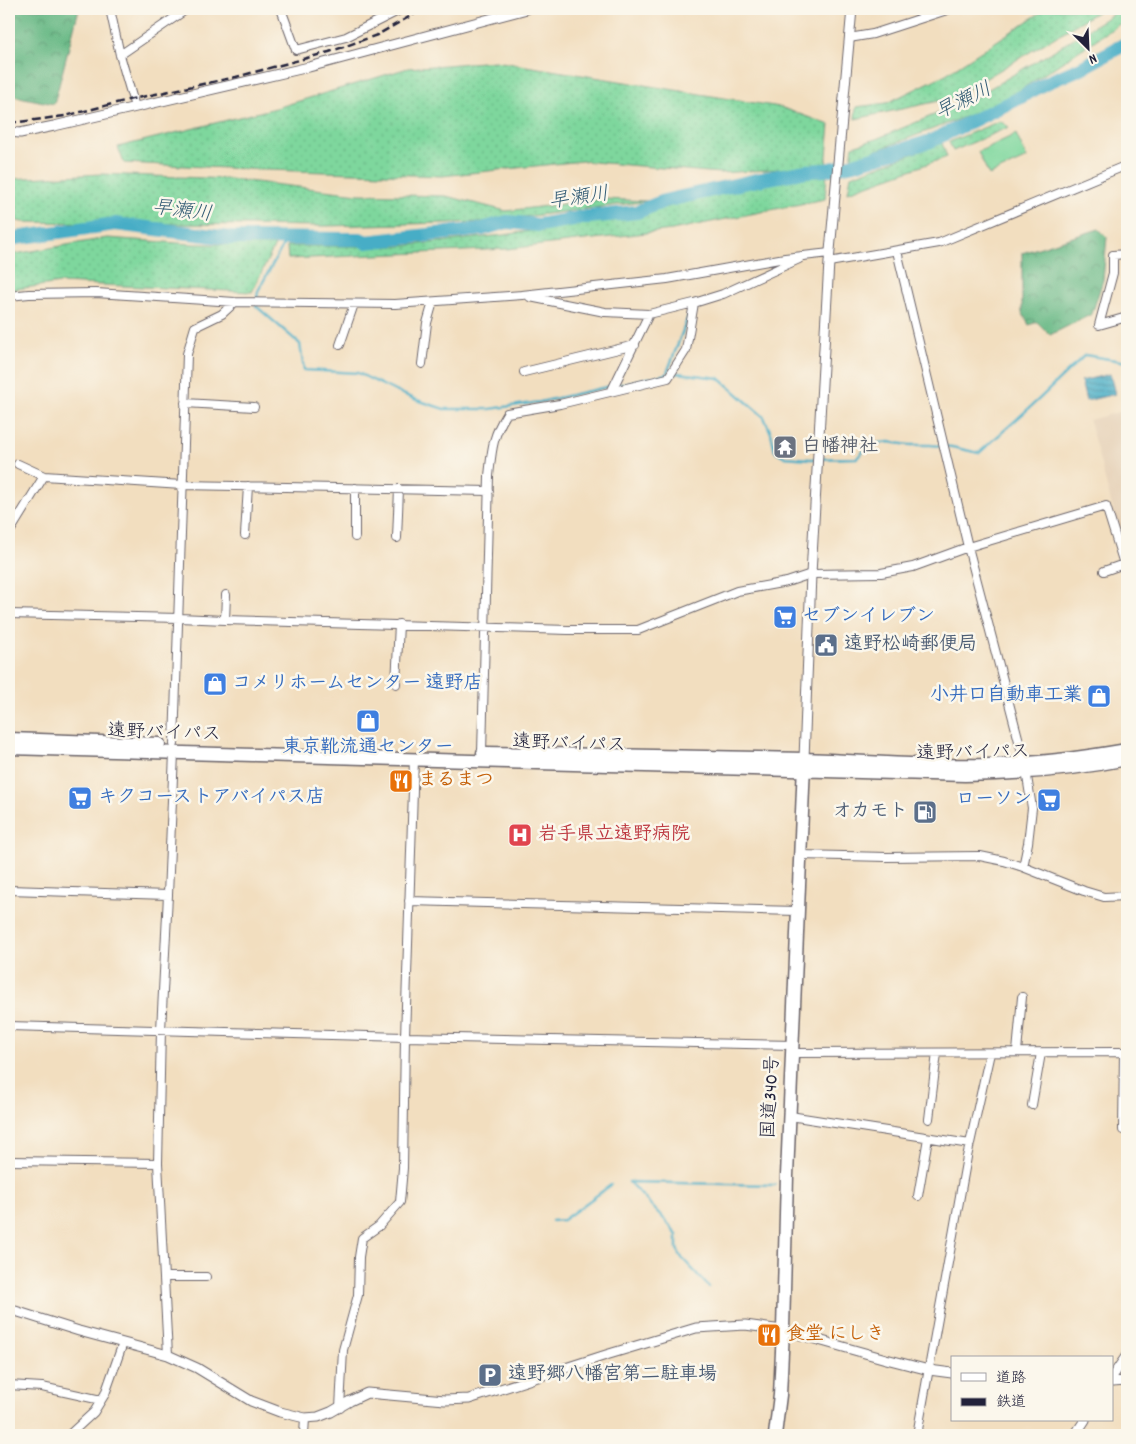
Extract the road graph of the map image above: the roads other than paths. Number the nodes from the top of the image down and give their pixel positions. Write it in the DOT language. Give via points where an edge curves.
graph roads {
  1 [pos="110,9"];
  2 [pos="187,9"];
  3 [pos="281,9"];
  4 [pos="402,9"];
  5 [pos="527,9"];
  6 [pos="852,9"];
  7 [pos="950,9"];
  8 [pos="849,38"];
  9 [pos="120,55"];
  10 [pos="134,107"];
  11 [pos="9,132"];
  12 [pos="1127,165"];
  13 [pos="898,251"];
  14 [pos="830,254"];
  15 [pos="1127,254"];
  16 [pos="806,256"];
  17 [pos="522,295"];
  18 [pos="9,296"];
  19 [pos="234,302"];
  20 [pos="433,302"];
  21 [pos="694,303"];
  22 [pos="354,304"];
  23 [pos="649,314"];
  24 [pos="1127,317"];
  25 [pos="340,345"];
  26 [pos="635,345"];
  27 [pos="422,364"];
  28 [pos="524,372"];
  29 [pos="612,390"];
  30 [pos="185,403"];
  31 [pos="254,407"];
  32 [pos="18,464"];
  33 [pos="44,476"];
  34 [pos="182,485"];
  35 [pos="248,486"];
  36 [pos="355,488"];
  37 [pos="400,489"];
  38 [pos="489,491"];
  39 [pos="9,533"];
  40 [pos="245,535"];
  41 [pos="355,537"];
  42 [pos="397,538"];
  43 [pos="968,548"];
  44 [pos="1104,571"];
  45 [pos="811,574"];
  46 [pos="226,594"];
  47 [pos="9,614"];
  48 [pos="179,618"];
  49 [pos="224,620"];
  50 [pos="399,624"];
  51 [pos="484,627"];
  52 [pos="396,684"];
  53 [pos="9,740"];
  54 [pos="9,748"];
  55 [pos="174,749"];
  56 [pos="1127,750"];
  57 [pos="482,753"];
  58 [pos="414,759"];
  59 [pos="1127,759"];
  60 [pos="804,765"];
  61 [pos="1026,768"];
  62 [pos="800,854"];
  63 [pos="1023,867"];
  64 [pos="9,890"];
  65 [pos="168,894"];
  66 [pos="1127,896"];
  67 [pos="409,901"];
  68 [pos="798,911"];
  69 [pos="1022,997"];
  70 [pos="9,1026"];
  71 [pos="161,1030"];
  72 [pos="405,1036"];
  73 [pos="794,1049"];
  74 [pos="1017,1052"];
  75 [pos="1041,1052"];
  76 [pos="936,1053"];
  77 [pos="990,1053"];
  78 [pos="1032,1105"];
  79 [pos="790,1116"];
  80 [pos="929,1118"];
  81 [pos="1127,1130"];
  82 [pos="928,1138"];
  83 [pos="970,1144"];
  84 [pos="9,1161"];
  85 [pos="158,1163"];
  86 [pos="918,1196"];
  87 [pos="164,1276"];
  88 [pos="206,1277"];
  89 [pos="9,1309"];
  90 [pos="783,1330"];
  91 [pos="123,1343"];
  92 [pos="168,1355"];
  93 [pos="1127,1355"];
  94 [pos="929,1370"];
  95 [pos="951,1373"];
  96 [pos="1114,1374"];
  97 [pos="1127,1381"];
  98 [pos="1114,1382"];
  99 [pos="9,1385"];
  100 [pos="102,1400"];
  101 [pos="340,1408"];
  102 [pos="306,1418"];
  103 [pos="1084,1422"];
  104 [pos="70,1435"];
  105 [pos="304,1435"];
  106 [pos="775,1435"];
  107 [pos="917,1435"];
  108 [pos="1075,1435"];
  1 -- 9 [label="street"];
  2 -- 9 [label="street"];
  3 -- 4 [label="street" via="296,50 346,37"];
  5 -- 10 [label="street" via="309,67"];
  6 -- 8 [label="street"];
  7 -- 8 [label="street" via="873,34"];
  8 -- 14 [label="street"];
  9 -- 10 [label="street"];
  10 -- 11 [label="street" via="54,126"];
  12 -- 13 [label="street" via="939,243"];
  13 -- 14 [label="street"];
  13 -- 43 [label="street"];
  14 -- 16 [label="street"];
  14 -- 45 [label="street"];
  15 -- 24 [label="street" via="1113,255 1113,273 1099,325"];
  16 -- 17 [label="street" via="667,279"];
  16 -- 21 [label="street" via="723,294"];
  17 -- 20 [label="street"];
  17 -- 23 [label="street" via="605,312"];
  18 -- 19 [label="street" via="96,293"];
  19 -- 22 [label="street"];
  19 -- 30 [label="street" via="222,314 195,327 188,354"];
  20 -- 22 [label="street"];
  20 -- 27 [label="street"];
  21 -- 23 [label="street"];
  21 -- 29 [label="street" via="686,350 668,378"];
  22 -- 25 [label="street"];
  23 -- 26 [label="street"];
  26 -- 28 [label="street"];
  26 -- 29 [label="street"];
  29 -- 38 [label="street" via="560,404 507,413 492,445"];
  30 -- 31 [label="street"];
  30 -- 34 [label="street"];
  32 -- 33 [label="street"];
  33 -- 34 [label="street"];
  33 -- 39 [label="street"];
  34 -- 35 [label="street"];
  34 -- 48 [label="street"];
  35 -- 36 [label="street"];
  35 -- 40 [label="street"];
  36 -- 37 [label="street"];
  36 -- 41 [label="street"];
  37 -- 38 [label="street"];
  37 -- 42 [label="street"];
  38 -- 51 [label="street"];
  43 -- 44 [label="street" via="1106,506 1124,564"];
  43 -- 45 [label="street" via="913,567 881,573"];
  43 -- 61 [label="street"];
  45 -- 51 [label="street" via="737,591 638,630"];
  45 -- 60 [label="street"];
  46 -- 49 [label="street"];
  47 -- 48 [label="street"];
  48 -- 49 [label="street"];
  48 -- 55 [label="street"];
  49 -- 50 [label="street"];
  50 -- 51 [label="street"];
  50 -- 52 [label="street"];
  51 -- 57 [label="street"];
  53 -- 55 [label="highway, 遠野バイパス"];
  54 -- 55 [label="highway, 遠野バイパス"];
  55 -- 57 [label="highway, 遠野バイパス"];
  55 -- 58 [label="highway, 遠野バイパス"];
  55 -- 65 [label="street"];
  56 -- 61 [label="highway, 遠野バイパス"];
  57 -- 60 [label="highway, 遠野バイパス"];
  58 -- 60 [label="highway, 遠野バイパス"];
  58 -- 67 [label="street"];
  59 -- 61 [label="highway, 遠野バイパス" via="1067,769"];
  60 -- 61 [label="highway, 遠野バイパス" via="965,775"];
  60 -- 62 [label="highway, 国道340号"];
  61 -- 63 [label="street" via="1032,808"];
  62 -- 63 [label="street" via="980,856"];
  62 -- 68 [label="highway, 国道340号"];
  63 -- 66 [label="street" via="1104,897"];
  64 -- 65 [label="street"];
  65 -- 71 [label="street"];
  67 -- 68 [label="street"];
  67 -- 72 [label="street"];
  68 -- 73 [label="highway, 国道340号"];
  69 -- 74 [label="street"];
  70 -- 71 [label="street"];
  71 -- 72 [label="street"];
  71 -- 85 [label="street"];
  72 -- 73 [label="street"];
  72 -- 101 [label="street" via="400,1202 379,1226 362,1238 358,1294 343,1350"];
  73 -- 76 [label="street"];
  73 -- 79 [label="highway, 国道340号"];
  74 -- 75 [label="street"];
  74 -- 77 [label="street"];
  75 -- 78 [label="street"];
  75 -- 81 [label="street" via="1124,1052 1122,1130"];
  76 -- 77 [label="street"];
  76 -- 80 [label="street"];
  77 -- 83 [label="street"];
  79 -- 82 [label="street"];
  79 -- 90 [label="highway, 国道340号"];
  82 -- 83 [label="street"];
  82 -- 86 [label="street"];
  83 -- 94 [label="street"];
  84 -- 85 [label="street"];
  85 -- 87 [label="street"];
  87 -- 88 [label="street"];
  87 -- 92 [label="street"];
  89 -- 91 [label="street"];
  90 -- 94 [label="street"];
  90 -- 101 [label="street" via="744,1325 696,1328 469,1399 367,1393"];
  90 -- 106 [label="highway, 国道340号"];
  91 -- 92 [label="street"];
  91 -- 100 [label="street"];
  92 -- 102 [label="street" via="251,1401"];
  93 -- 96 [label="street"];
  94 -- 95 [label="street"];
  94 -- 107 [label="street"];
  97 -- 98 [label="street"];
  99 -- 100 [label="street" via="42,1387"];
  100 -- 104 [label="street"];
  101 -- 102 [label="street"];
  102 -- 105 [label="street"];
  103 -- 108 [label="street"];
}
